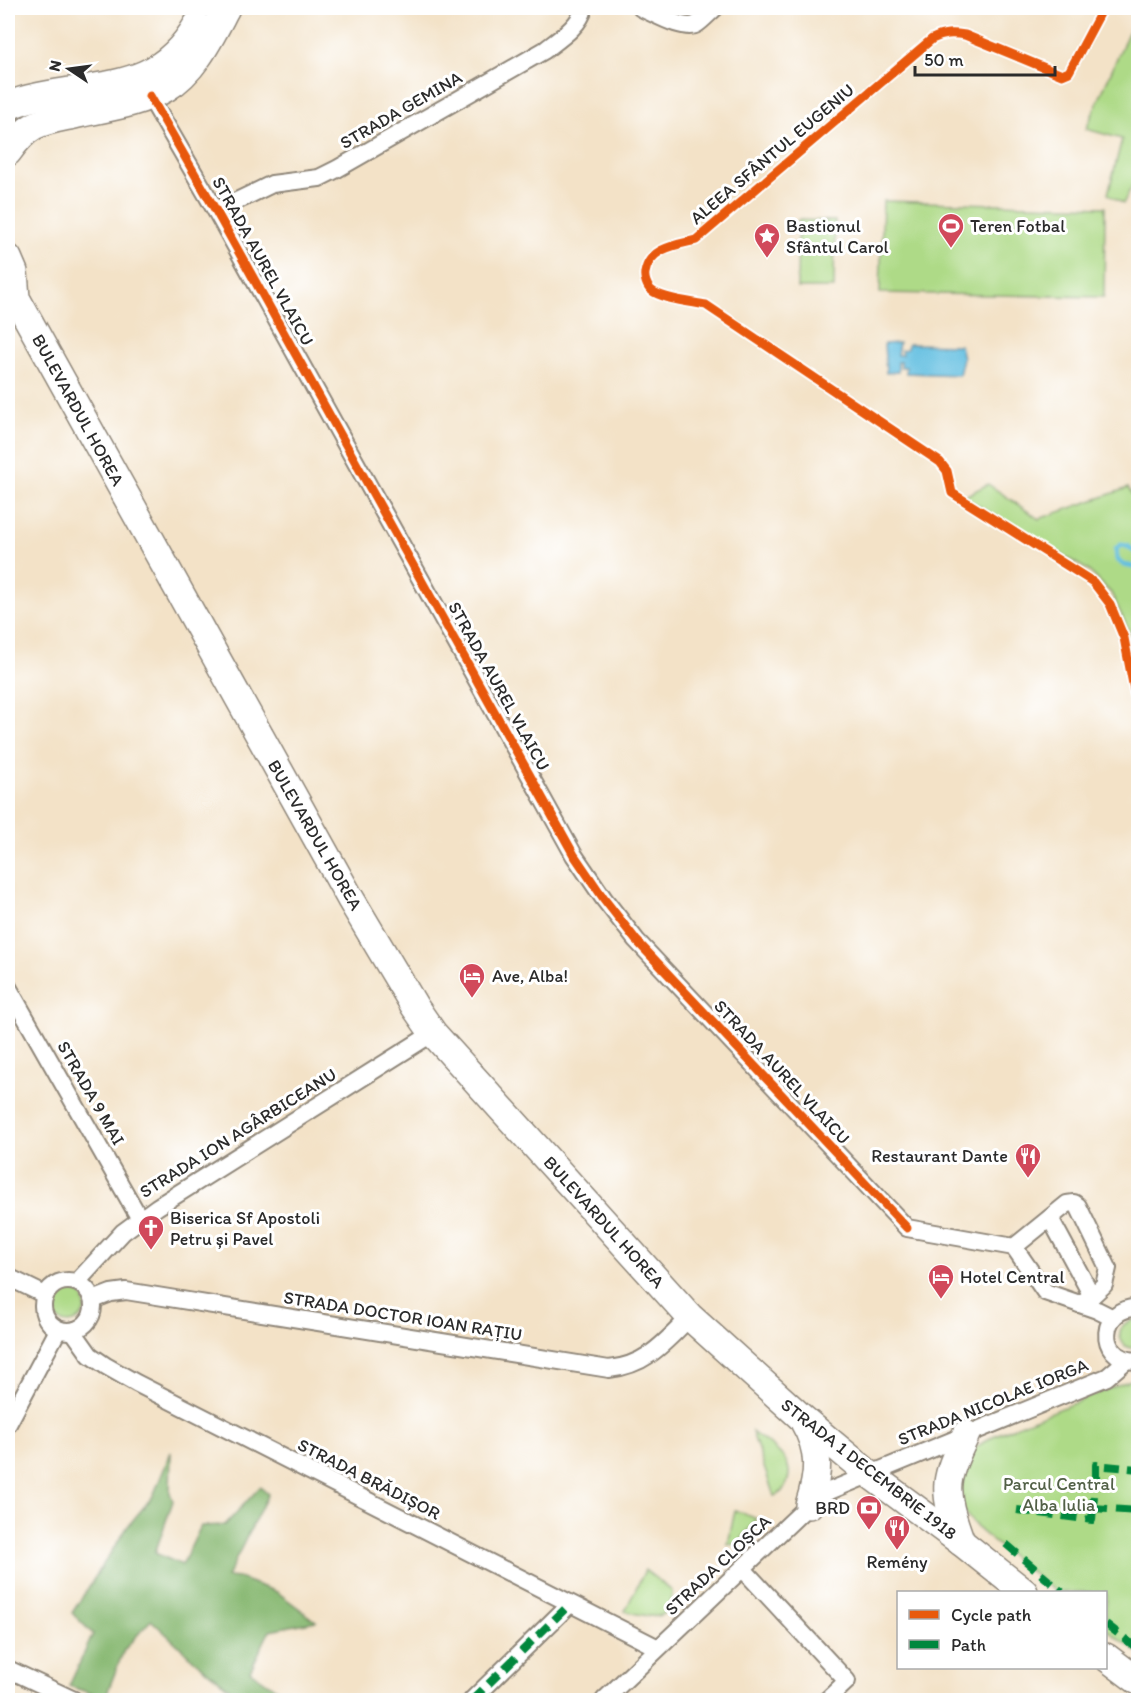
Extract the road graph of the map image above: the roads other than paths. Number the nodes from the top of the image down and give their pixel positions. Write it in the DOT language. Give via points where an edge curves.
graph roads {
  1 [pos="206,8"];
  2 [pos="226,8"];
  3 [pos="584,8"];
  4 [pos="641,8"];
  5 [pos="715,8"];
  6 [pos="144,87"];
  7 [pos="8,107"];
  8 [pos="8,152"];
  9 [pos="216,211"];
  10 [pos="8,258"];
  11 [pos="12,296"];
  12 [pos="8,987"];
  13 [pos="433,1033"];
  14 [pos="1050,1218"];
  15 [pos="140,1219"];
  16 [pos="1014,1248"];
  17 [pos="8,1276"];
  18 [pos="76,1282"];
  19 [pos="45,1295"];
  20 [pos="93,1300"];
  21 [pos="1086,1300"];
  22 [pos="1138,1308"];
  23 [pos="690,1317"];
  24 [pos="1113,1318"];
  25 [pos="66,1330"];
  26 [pos="1133,1360"];
  27 [pos="802,1418"];
  28 [pos="8,1424"];
  29 [pos="966,1434"];
  30 [pos="869,1474"];
  31 [pos="809,1505"];
  32 [pos="961,1542"];
  33 [pos="743,1569"];
  34 [pos="1022,1591"];
  35 [pos="570,1604"];
  36 [pos="658,1648"];
  37 [pos="1107,1658"];
  38 [pos="8,1670"];
  39 [pos="1138,1681"];
  40 [pos="74,1701"];
  41 [pos="472,1701"];
  42 [pos="604,1701"];
  43 [pos="827,1701"];
  1 -- 6 [label="main road" via="182,48"];
  2 -- 6 [label="main road" via="207,44 182,76 167,88"];
  3 -- 9 [label="street, STRADA GEMINA" via="573,26 545,50 337,169 319,178 272,184"];
  4 -- 5 [label="street" via="679,24 695,26"];
  6 -- 7 [label="main road" via="120,82 24,100"];
  6 -- 8 [label="main road" via="127,104 48,120 33,127"];
  6 -- 9 [label="street, STRADA AUREL VLAICU"];
  9 -- 16 [label="street, STRADA AUREL VLAICU" via="568,845 604,900 636,940 907,1228"];
  10 -- 11 [label="main road" via="14,272"];
  11 -- 13 [label="main road, BULEVARDUL HOREA" via="350,898"];
  12 -- 15 [label="street, STRADA 9 MAI"];
  13 -- 15 [label="street, STRADA ION AGÂRBICEANU"];
  13 -- 23 [label="main road, BULEVARDUL HOREA"];
  14 -- 16 [label="street"];
  14 -- 21 [label="street"];
  14 -- 21 [label="street" via="1067,1204 1078,1206 1108,1268 1104,1285"];
  15 -- 18 [label="street, STRADA ION AGÂRBICEANU"];
  16 -- 21 [label="street" via="1045,1292"];
  17 -- 19 [label="street"];
  18 -- 19 [label="street" via="62,1281"];
  18 -- 20 [label="street" via="84,1286"];
  19 -- 25 [label="street" via="42,1303 46,1319"];
  20 -- 23 [label="street, STRADA DOCTOR IOAN RAȚIU" via="126,1291 609,1369 645,1358"];
  20 -- 25 [label="street" via="91,1316 81,1328"];
  21 -- 24 [label="street"];
  22 -- 24 [label="street" via="1124,1309"];
  23 -- 27 [label="main road, STRADA 1 DECEMBRIE 1918"];
  24 -- 26 [label="street, STRADA NICOLAE IORGA" via="1108,1326 1108,1343 1119,1357"];
  25 -- 28 [label="street"];
  25 -- 35 [label="street, STRADA BRĂDIȘOR" via="106,1366"];
  26 -- 29 [label="street, STRADA NICOLAE IORGA" via="1107,1377"];
  27 -- 30 [label="main road, STRADA 1 DECEMBRIE 1918"];
  27 -- 31 [label="main road" via="811,1435 817,1462 816,1484"];
  29 -- 30 [label="street, STRADA NICOLAE IORGA"];
  29 -- 32 [label="main road" via="948,1485"];
  30 -- 31 [label="street, STRADA CLOȘCA" via="827,1492"];
  30 -- 32 [label="main road, STRADA 1 DECEMBRIE 1918"];
  31 -- 33 [label="street, STRADA CLOȘCA"];
  32 -- 34 [label="main road, STRADA 1 DECEMBRIE 1918"];
  33 -- 36 [label="street, STRADA CLOȘCA"];
  33 -- 43 [label="street" via="847,1681"];
  35 -- 36 [label="street, STRADA BRĂDIȘOR"];
  35 -- 41 [label="street"];
  36 -- 42 [label="street, STRADA CLOȘCA"];
  37 -- 39 [label="main road"];
  38 -- 40 [label="street"];
}
